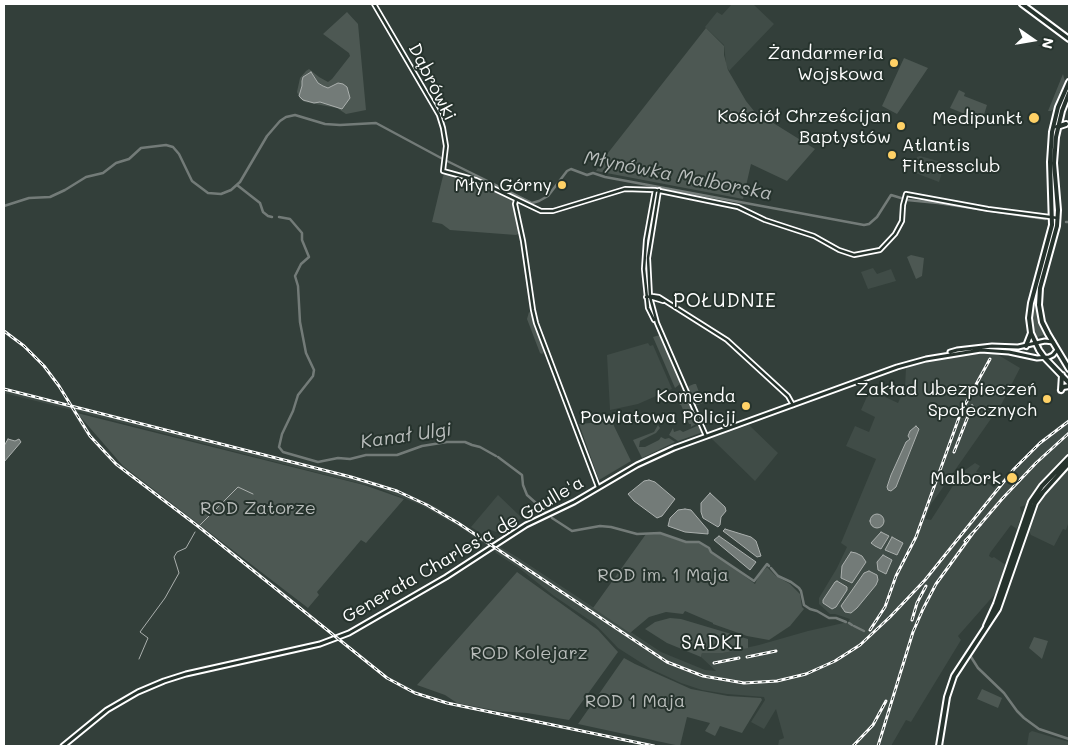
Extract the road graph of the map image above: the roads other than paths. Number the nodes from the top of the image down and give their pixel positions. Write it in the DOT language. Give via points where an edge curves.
graph roads {
  1 [pos="374,4"];
  2 [pos="1022,4"];
  3 [pos="1069,41"];
  4 [pos="1069,82"];
  5 [pos="1069,93"];
  6 [pos="1066,124"];
  7 [pos="1057,127"];
  8 [pos="655,190"];
  9 [pos="659,190"];
  10 [pos="516,200"];
  11 [pos="1052,217"];
  12 [pos="1058,218"];
  13 [pos="648,297"];
  14 [pos="1032,333"];
  15 [pos="1053,342"];
  16 [pos="1035,343"];
  17 [pos="1026,346"];
  18 [pos="1057,350"];
  19 [pos="943,355"];
  20 [pos="1044,357"];
  21 [pos="1069,368"];
  22 [pos="1062,375"];
  23 [pos="1069,384"];
  24 [pos="793,405"];
  25 [pos="706,436"];
  26 [pos="1069,458"];
  27 [pos="1069,463"];
  28 [pos="598,487"];
  29 [pos="983,632"];
  30 [pos="63,746"];
  31 [pos="939,746"];
  1 -- 10 [label="street, Dąbrówki" via="439,115 445,138 443,170 473,178"];
  2 -- 3 [label="main road"];
  4 -- 11 [label="main road" via="1058,107 1051,140"];
  5 -- 7 [label="main road"];
  6 -- 7 [label="main road"];
  7 -- 12 [label="main road" via="1054,163"];
  8 -- 9 [label="street"];
  8 -- 10 [label="street" via="618,191 546,211 533,209"];
  8 -- 13 [label="street" via="644,258"];
  9 -- 11 [label="street" via="738,207 854,255 880,250 895,234 902,221 906,194"];
  9 -- 13 [label="street" via="648,258"];
  10 -- 28 [label="street" via="536,323"];
  11 -- 12 [label="street"];
  11 -- 14 [label="main road" via="1030,308"];
  12 -- 15 [label="main road" via="1039,300 1042,322"];
  13 -- 24 [label="street" via="656,296 727,340 788,396"];
  13 -- 25 [label="street"];
  14 -- 16 [label="main road"];
  14 -- 17 [label="main road"];
  15 -- 16 [label="main road"];
  15 -- 18 [label="main road"];
  16 -- 17 [label="main road"];
  16 -- 20 [label="main road"];
  17 -- 19 [label="main road" via="971,348"];
  18 -- 20 [label="main road"];
  18 -- 21 [label="main road"];
  19 -- 20 [label="main road" via="992,350"];
  19 -- 24 [label="main road, Generała Charles'a de Gaulle'a" via="897,367"];
  20 -- 22 [label="main road"];
  22 -- 23 [label="main road"];
  22 -- 23 [label="main road" via="1061,390"];
  24 -- 25 [label="main road, Generała Charles'a de Gaulle'a"];
  25 -- 28 [label="main road, Generała Charles'a de Gaulle'a" via="649,459"];
  26 -- 29 [label="main road" via="1031,502"];
  27 -- 29 [label="main road" via="1035,503 1000,604"];
  28 -- 30 [label="main road, Generała Charles'a de Gaulle'a" via="526,525 446,577 345,635 320,644 164,681 107,710"];
  29 -- 31 [label="main road" via="952,679"];
}
